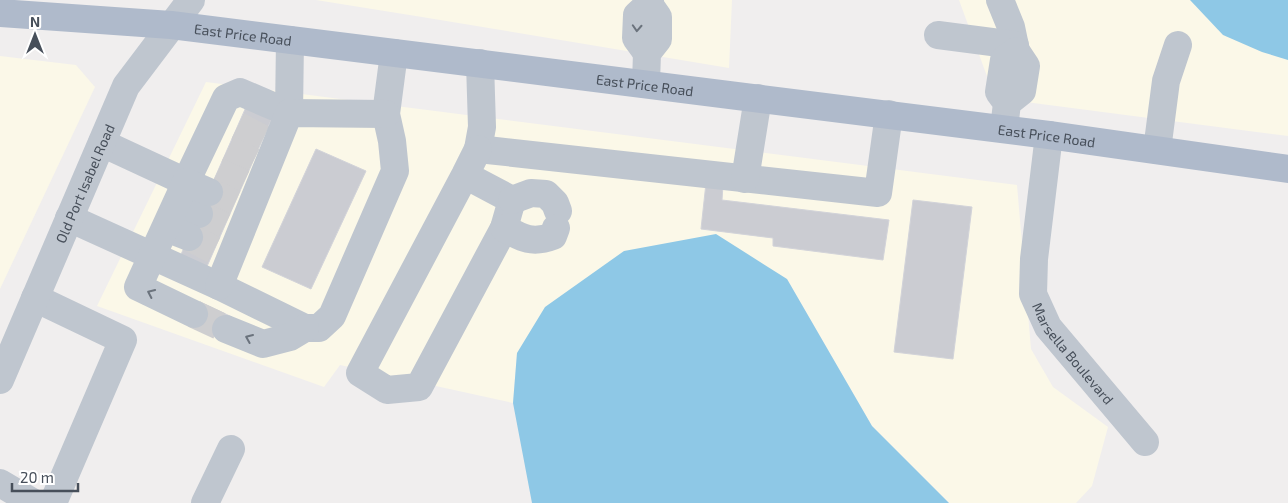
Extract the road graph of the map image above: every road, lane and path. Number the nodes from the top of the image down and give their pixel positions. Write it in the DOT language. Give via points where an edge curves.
graph roads {
  1 [pos="191,0"];
  2 [pos="1000,0"];
  3 [pos="650,2"];
  4 [pos="0,13"];
  5 [pos="171,25"];
  6 [pos="938,35"];
  7 [pos="290,40"];
  8 [pos="1178,45"];
  9 [pos="1015,48"];
  10 [pos="394,53"];
  11 [pos="480,63"];
  12 [pos="646,83"];
  13 [pos="758,98"];
  14 [pos="289,113"];
  15 [pos="386,114"];
  16 [pos="889,114"];
  17 [pos="1004,129"];
  18 [pos="1049,135"];
  19 [pos="102,143"];
  20 [pos="478,149"];
  21 [pos="1157,150"];
  22 [pos="1288,169"];
  23 [pos="465,175"];
  24 [pos="203,177"];
  25 [pos="745,179"];
  26 [pos="512,200"];
  27 [pos="69,218"];
  28 [pos="504,228"];
  29 [pos="154,256"];
  30 [pos="219,286"];
  31 [pos="35,298"];
  32 [pos="194,314"];
  33 [pos="305,328"];
  34 [pos="226,329"];
  35 [pos="0,380"];
  36 [pos="1145,442"];
  37 [pos="231,449"];
  38 [pos="0,483"];
  39 [pos="34,503"];
  40 [pos="53,503"];
  41 [pos="205,503"];
  1 -- 5 [label="street, Old Port Isabel Road"];
  2 -- 9 [label="street"];
  3 -- 12 [label="street" via="637,15 636,30 636,38 647,54"];
  4 -- 5 [label="main road, East Price Road"];
  5 -- 7 [label="main road, East Price Road"];
  5 -- 19 [label="street, Old Port Isabel Road" via="126,86"];
  6 -- 9 [label="street"];
  7 -- 10 [label="main road, East Price Road"];
  7 -- 14 [label="street"];
  8 -- 21 [label="street" via="1166,81"];
  9 -- 17 [label="street" via="1026,66 1022,91 1007,103"];
  10 -- 11 [label="main road, East Price Road"];
  10 -- 15 [label="street"];
  11 -- 12 [label="main road, East Price Road"];
  11 -- 20 [label="street" via="482,127"];
  12 -- 13 [label="main road, East Price Road"];
  13 -- 16 [label="main road, East Price Road"];
  13 -- 25 [label="street"];
  14 -- 15 [label="street"];
  14 -- 24 [label="street" via="240,92 226,98"];
  14 -- 30 [label="street" via="246,197"];
  15 -- 33 [label="street" via="395,170 332,316 319,328"];
  16 -- 17 [label="main road, East Price Road"];
  16 -- 25 [label="street" via="878,193"];
  17 -- 18 [label="main road, East Price Road"];
  18 -- 21 [label="main road, East Price Road"];
  18 -- 36 [label="street, Marsella Boulevard" via="1034,259 1033,294 1048,327"];
  19 -- 24 [label="street"];
  19 -- 27 [label="street, Old Port Isabel Road"];
  20 -- 23 [label="street"];
  20 -- 25 [label="street"];
  21 -- 22 [label="main road, East Price Road"];
  23 -- 26 [label="street"];
  23 -- 28 [label="street" via="360,373 387,390 419,387"];
  24 -- 29 [label="street"];
  26 -- 28 [label="street"];
  26 -- 28 [label="street" via="531,193 546,194 555,203 557,219 553,236 542,241 524,239"];
  27 -- 29 [label="street"];
  27 -- 31 [label="street, Old Port Isabel Road"];
  29 -- 30 [label="street"];
  32 -- 29 [label="street, one-way" via="138,287"];
  30 -- 33 [label="street"];
  31 -- 35 [label="street, Old Port Isabel Road"];
  31 -- 40 [label="street" via="123,340"];
  33 -- 34 [label="street, one-way" via="290,337 263,344"];
  37 -- 41 [label="street"];
  38 -- 39 [label="street"];
}
